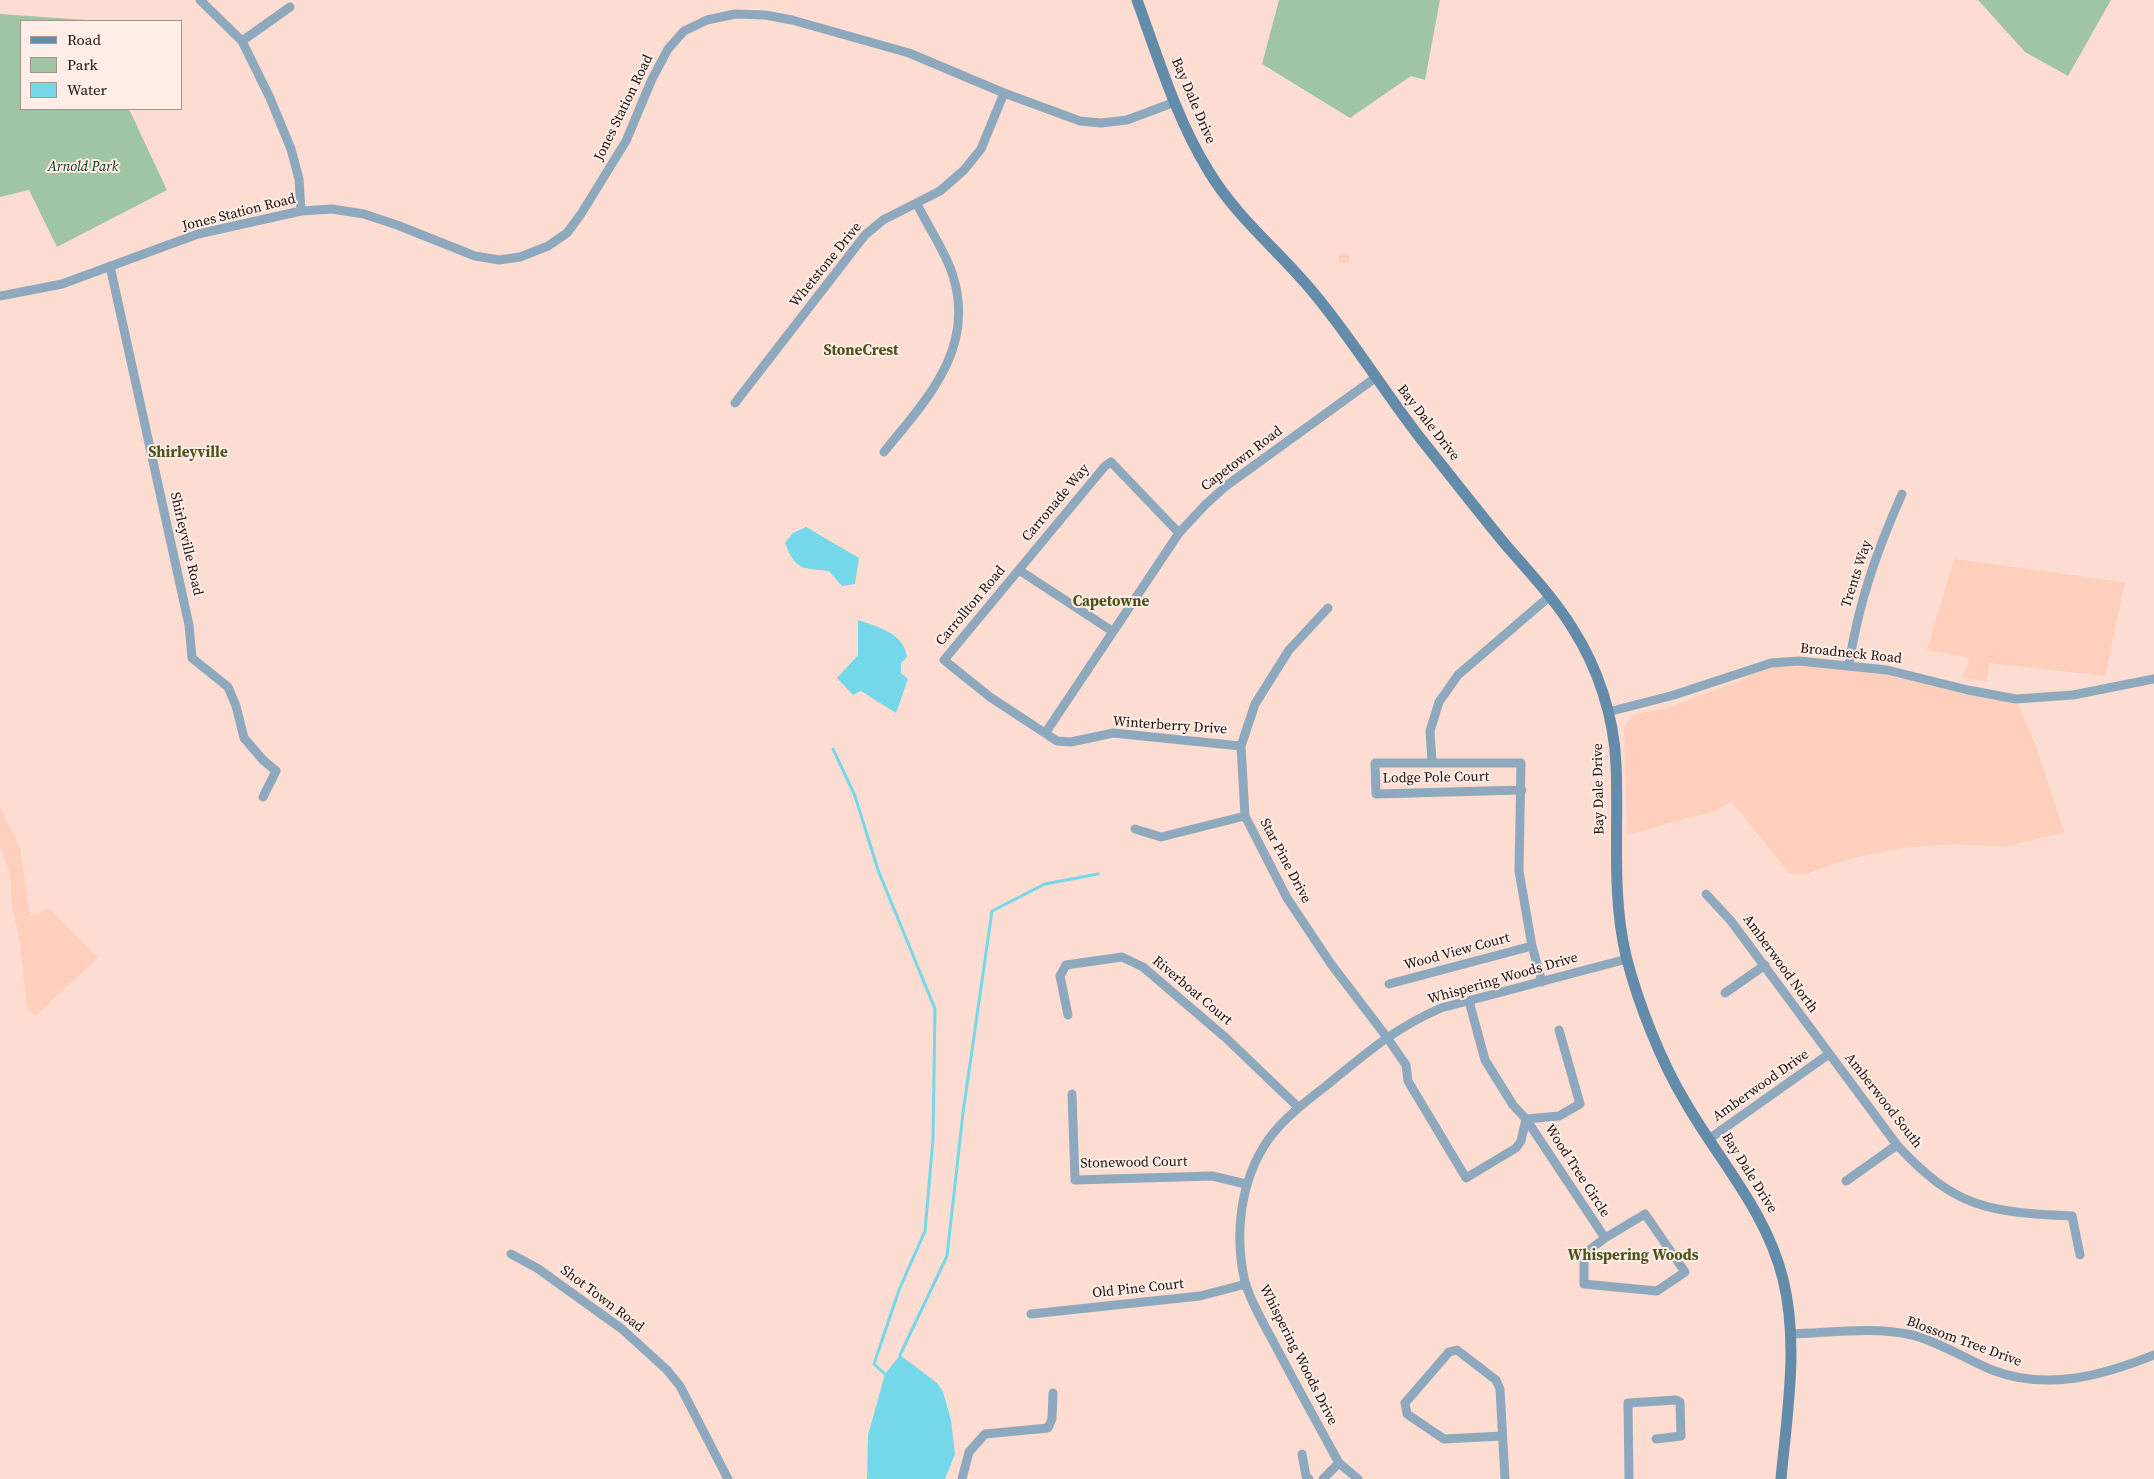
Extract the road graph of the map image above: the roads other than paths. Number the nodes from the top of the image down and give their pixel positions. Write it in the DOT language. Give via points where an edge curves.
graph roads {
  1 [pos="200,0"];
  2 [pos="1137,0"];
  3 [pos="290,7"];
  4 [pos="242,41"];
  5 [pos="1004,93"];
  6 [pos="1175,102"];
  7 [pos="917,204"];
  8 [pos="301,211"];
  9 [pos="110,266"];
  10 [pos="0,296"];
  11 [pos="1375,378"];
  12 [pos="735,403"];
  13 [pos="884,452"];
  14 [pos="1902,494"];
  15 [pos="1179,533"];
  16 [pos="1019,570"];
  17 [pos="1550,596"];
  18 [pos="1328,608"];
  19 [pos="1112,631"];
  20 [pos="944,660"];
  21 [pos="1849,665"];
  22 [pos="2154,679"];
  23 [pos="1608,712"];
  24 [pos="1046,732"];
  25 [pos="1241,746"];
  26 [pos="1432,762"];
  27 [pos="1522,790"];
  28 [pos="263,797"];
  29 [pos="1245,816"];
  30 [pos="1135,829"];
  31 [pos="1706,894"];
  32 [pos="1532,946"];
  33 [pos="1627,959"];
  34 [pos="1764,964"];
  35 [pos="1542,982"];
  36 [pos="1389,984"];
  37 [pos="1725,992"];
  38 [pos="1469,1001"];
  39 [pos="1068,1016"];
  40 [pos="1559,1030"];
  41 [pos="1386,1036"];
  42 [pos="1829,1054"];
  43 [pos="1072,1094"];
  44 [pos="1298,1108"];
  45 [pos="1526,1119"];
  46 [pos="1709,1139"];
  47 [pos="1897,1144"];
  48 [pos="1846,1181"];
  49 [pos="1246,1184"];
  50 [pos="1605,1238"];
  51 [pos="510,1254"];
  52 [pos="2080,1255"];
  53 [pos="1246,1284"];
  54 [pos="1031,1314"];
  55 [pos="1790,1334"];
  56 [pos="2154,1354"];
  57 [pos="1053,1394"];
  58 [pos="1502,1436"];
  59 [pos="1656,1439"];
  60 [pos="1302,1454"];
  61 [pos="1339,1463"];
  62 [pos="728,1479"];
  63 [pos="962,1479"];
  64 [pos="1309,1479"];
  65 [pos="1323,1479"];
  66 [pos="1358,1479"];
  67 [pos="1505,1479"];
  68 [pos="1629,1479"];
  69 [pos="1781,1479"];
  1 -- 4 [label="street"];
  2 -- 6 [label="street, Bay Dale Drive"];
  3 -- 4 [label="street"];
  4 -- 8 [label="street" via="291,150 299,179"];
  5 -- 6 [label="street, Jones Station Road" via="1080,121 1100,123 1127,120"];
  5 -- 7 [label="street, Whetstone Drive" via="981,149 964,170 940,191"];
  5 -- 8 [label="street, Jones Station Road" via="909,53 848,34 764,14 735,14 707,20 684,31 668,49 652,78 626,141 603,181 567,233 548,246 520,257 491,259 475,256 364,214 332,209"];
  6 -- 11 [label="street, Bay Dale Drive" via="1208,170 1226,198 1320,300"];
  7 -- 12 [label="street, Whetstone Drive" via="883,220 865,235"];
  7 -- 13 [label="street" via="953,276 958,333 949,363 936,386"];
  8 -- 9 [label="street, Jones Station Road" via="198,234"];
  9 -- 10 [label="street, Jones Station Road" via="62,284"];
  9 -- 28 [label="street, Shirleyville Road" via="189,625 192,658 228,687 244,738 276,770"];
  11 -- 15 [label="street, Capetown Road" via="1226,486"];
  11 -- 17 [label="street, Bay Dale Drive" via="1496,533"];
  14 -- 21 [label="street, Trents Way" via="1880,544 1860,606"];
  15 -- 16 [label="street, Carronade Way" via="1111,462"];
  15 -- 19 [label="street, Capetown Road"];
  16 -- 19 [label="street"];
  16 -- 20 [label="street, Carrollton Road"];
  17 -- 23 [label="street, Bay Dale Drive" via="1575,632 1597,678"];
  17 -- 26 [label="street, Lodge Pole Court" via="1458,676 1438,702 1430,731"];
  18 -- 25 [label="street, Star Pine Drive" via="1288,650 1255,704"];
  19 -- 24 [label="street, Capetown Road"];
  20 -- 24 [label="street, Winterberry Drive" via="990,697"];
  21 -- 22 [label="street, Broadneck Road" via="1905,673 2016,699 2073,695"];
  21 -- 23 [label="street, Broadneck Road" via="1772,663 1674,695"];
  23 -- 33 [label="street, Bay Dale Drive" via="1616,764 1617,899"];
  24 -- 25 [label="street, Winterberry Drive" via="1057,741 1071,742 1113,733"];
  25 -- 29 [label="street, Star Pine Drive"];
  26 -- 27 [label="street, Lodge Pole Court" via="1521,763"];
  26 -- 27 [label="street, Lodge Pole Court" via="1375,763 1376,794"];
  27 -- 32 [label="street, Lodge Pole Court" via="1519,871"];
  29 -- 30 [label="street" via="1161,837"];
  29 -- 41 [label="street, Star Pine Drive" via="1287,898 1331,964"];
  31 -- 34 [label="street, Amberwood North"];
  32 -- 35 [label="street, Lodge Pole Court"];
  32 -- 36 [label="street, Wood View Court"];
  33 -- 35 [label="street, Whispering Woods Drive"];
  33 -- 46 [label="street, Bay Dale Drive" via="1667,1068"];
  34 -- 37 [label="street"];
  34 -- 42 [label="street, Amberwood North"];
  35 -- 38 [label="street, Whispering Woods Drive"];
  38 -- 41 [label="street, Whispering Woods Drive" via="1432,1012"];
  38 -- 45 [label="street, Wood Tree Circle" via="1485,1060 1513,1105"];
  39 -- 44 [label="street, Riverboat Court" via="1060,976 1066,964 1122,957 1150,972 1226,1038"];
  40 -- 45 [label="street" via="1580,1104 1559,1116"];
  41 -- 44 [label="street, Whispering Woods Drive"];
  41 -- 45 [label="street, Star Pine Drive" via="1406,1066 1408,1081 1466,1178 1516,1148"];
  42 -- 46 [label="street, Amberwood Drive"];
  42 -- 47 [label="street, Amberwood South"];
  43 -- 49 [label="street, Stonewood Court" via="1075,1180 1212,1176"];
  44 -- 49 [label="street, Whispering Woods Drive" via="1269,1139"];
  45 -- 50 [label="street, Wood Tree Circle"];
  46 -- 55 [label="street, Bay Dale Drive" via="1749,1198 1768,1233 1788,1301"];
  47 -- 48 [label="street"];
  47 -- 52 [label="street, Amberwood South" via="1930,1178 1969,1202 1996,1210 2072,1216"];
  49 -- 53 [label="street, Whispering Woods Drive" via="1240,1231"];
  50 -- 50 [label="street, Wood Tree Circle" via="1645,1214 1685,1272 1657,1291 1584,1284 1584,1254"];
  51 -- 62 [label="street, Shot Town Road" via="537,1268 622,1329 667,1370 680,1386"];
  53 -- 54 [label="street, Old Pine Court" via="1200,1296"];
  53 -- 61 [label="street, Whispering Woods Drive"];
  55 -- 56 [label="street, Blossom Tree Drive" via="1873,1331 1913,1336 1992,1370 2029,1379 2074,1379"];
  55 -- 69 [label="street, Bay Dale Drive"];
  57 -- 63 [label="street" via="1052,1419 1048,1428 985,1434 969,1452"];
  58 -- 58 [label="street" via="1444,1439 1407,1414 1405,1403 1448,1352 1457,1350 1496,1380 1500,1389"];
  58 -- 67 [label="street"];
  59 -- 68 [label="street" via="1681,1436 1680,1402 1628,1403"];
  60 -- 64 [label="street"];
  61 -- 65 [label="street"];
  61 -- 66 [label="street, Whispering Woods Drive"];
}
